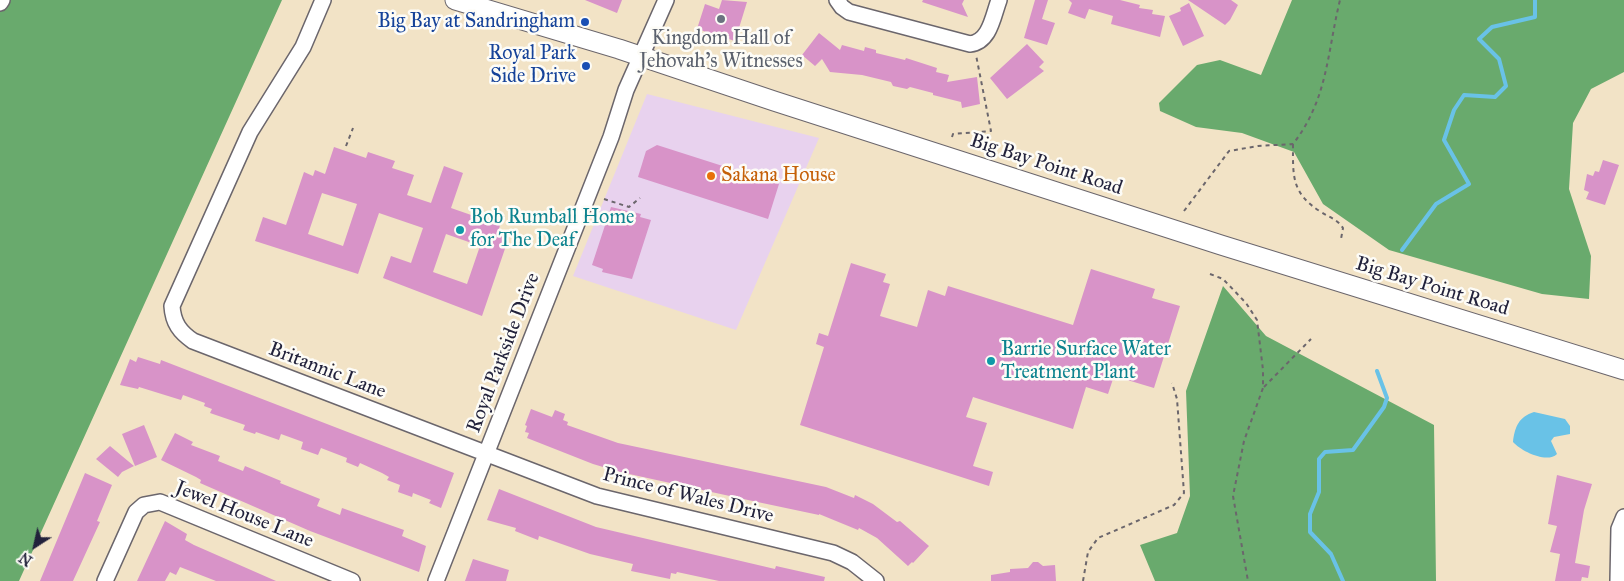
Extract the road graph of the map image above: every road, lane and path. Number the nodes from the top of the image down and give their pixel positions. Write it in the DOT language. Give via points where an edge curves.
graph roads {
  1 [pos="323,0"];
  2 [pos="455,0"];
  3 [pos="666,0"];
  4 [pos="837,0"];
  5 [pos="1000,0"];
  6 [pos="1340,0"];
  7 [pos="976,55"];
  8 [pos="642,56"];
  9 [pos="353,128"];
  10 [pos="952,137"];
  11 [pos="1293,144"];
  12 [pos="346,146"];
  13 [pos="640,198"];
  14 [pos="604,199"];
  15 [pos="1184,211"];
  16 [pos="1341,239"];
  17 [pos="1210,274"];
  18 [pos="1311,338"];
  19 [pos="1624,370"];
  20 [pos="1172,383"];
  21 [pos="1263,388"];
  22 [pos="487,453"];
  23 [pos="1624,517"];
  24 [pos="105,581"];
  25 [pos="352,581"];
  26 [pos="436,581"];
  27 [pos="876,581"];
  28 [pos="1083,581"];
  29 [pos="1248,581"];
  30 [pos="1618,581"];
  1 -- 22 [label="street, Britannic Lane" via="303,46 250,132 172,306 172,316 176,326 193,341"];
  2 -- 8 [label="main road, Big Bay Point Road"];
  3 -- 8 [label="street, Royal Parkside Drive"];
  4 -- 5 [label="street" via="849,12 970,44 984,37"];
  6 -- 11 [label="path" via="1326,75 1316,107"];
  7 -- 10 [label="path" via="991,130 953,134"];
  8 -- 19 [label="main road, Big Bay Point Road" via="774,102 1221,245"];
  8 -- 22 [label="street, Royal Parkside Drive" via="626,90 611,137"];
  9 -- 12 [label="path"];
  11 -- 15 [label="path" via="1229,151"];
  11 -- 16 [label="path" via="1293,177 1299,194 1322,213 1336,219 1343,228"];
  13 -- 14 [label="path" via="629,207"];
  17 -- 21 [label="path" via="1223,279 1257,320"];
  18 -- 21 [label="path"];
  20 -- 28 [label="path" via="1177,399 1184,493 1174,505 1098,538 1088,552"];
  21 -- 29 [label="path" via="1244,441 1233,496"];
  22 -- 26 [label="street, Royal Parkside Drive"];
  22 -- 27 [label="street, Prince of Wales Drive" via="597,496 833,553 852,562"];
  23 -- 30 [label="street" via="1619,529"];
  24 -- 25 [label="street, Jewel House Lane" via="136,512 144,505 160,502"];
}
